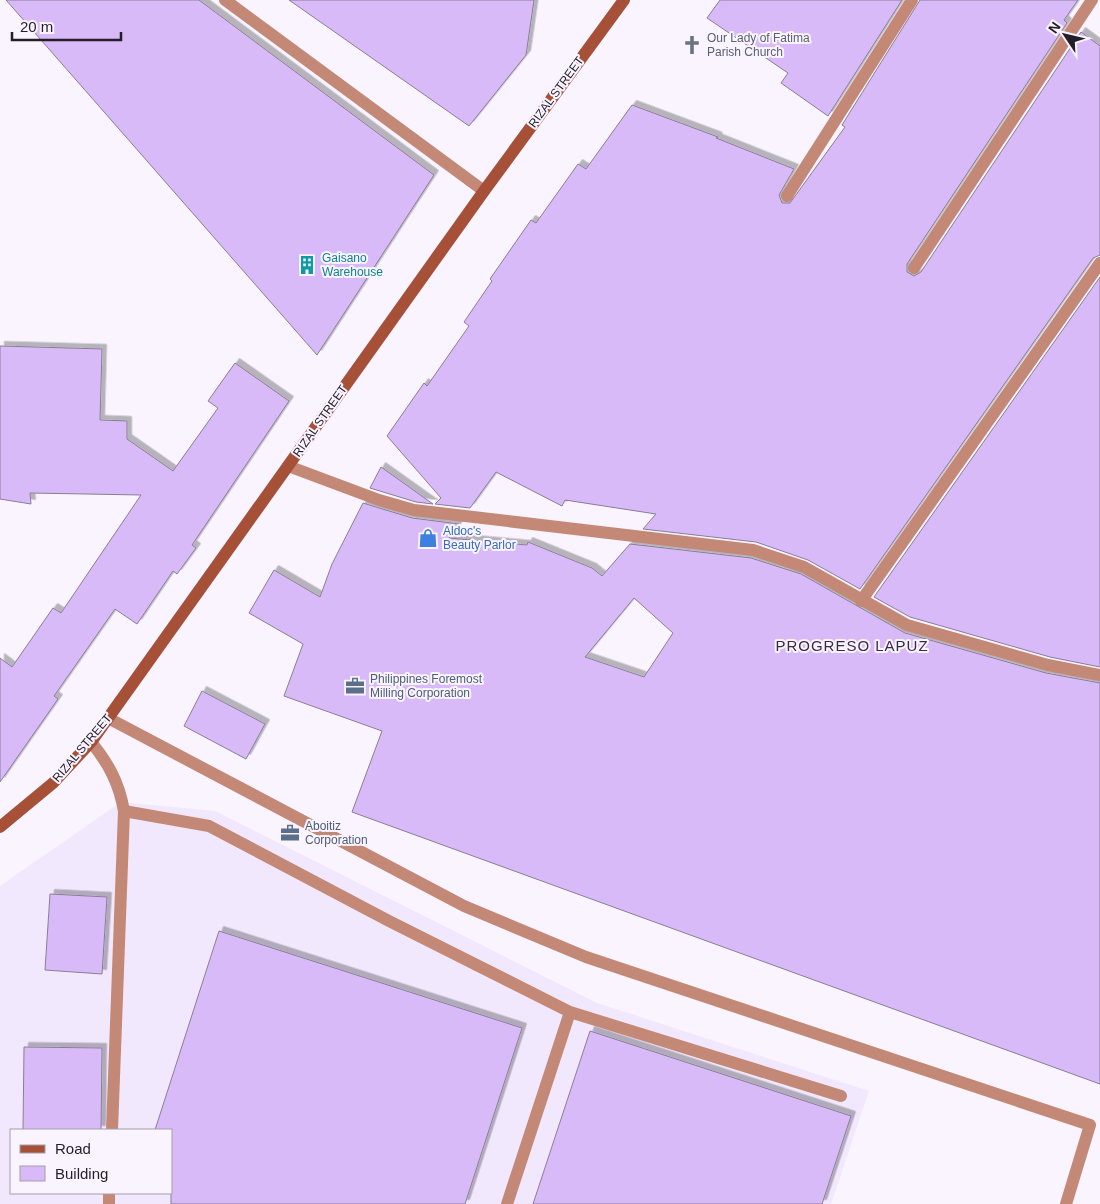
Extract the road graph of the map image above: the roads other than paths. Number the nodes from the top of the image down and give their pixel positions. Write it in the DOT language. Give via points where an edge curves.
graph roads {
  1 [pos="225,0"];
  2 [pos="912,0"];
  3 [pos="619,1"];
  4 [pos="1092,3"];
  5 [pos="484,191"];
  6 [pos="787,196"];
  7 [pos="1100,264"];
  8 [pos="914,268"];
  9 [pos="288,466"];
  10 [pos="861,601"];
  11 [pos="1100,675"];
  12 [pos="108,718"];
  13 [pos="91,742"];
  14 [pos="124,811"];
  15 [pos="0,827"];
  16 [pos="570,1012"];
  17 [pos="841,1096"];
  18 [pos="112,1129"];
  19 [pos="506,1204"];
  20 [pos="1066,1204"];
  1 -- 5 [label="street"];
  2 -- 6 [label="street"];
  3 -- 5 [label="main road, RIZAL STREET"];
  4 -- 8 [label="street"];
  5 -- 9 [label="main road, RIZAL STREET"];
  7 -- 10 [label="street"];
  9 -- 10 [label="street" via="414,510 753,550 804,567"];
  9 -- 12 [label="main road, RIZAL STREET"];
  10 -- 11 [label="street" via="907,624 1048,665"];
  12 -- 13 [label="main road, RIZAL STREET"];
  12 -- 20 [label="street" via="464,906 586,958 1090,1125"];
  13 -- 14 [label="street" via="110,766"];
  13 -- 15 [label="main road, RIZAL STREET" via="53,784"];
  14 -- 16 [label="street" via="209,826 389,922"];
  14 -- 18 [label="street"];
  16 -- 17 [label="street"];
  16 -- 19 [label="street"];
}
